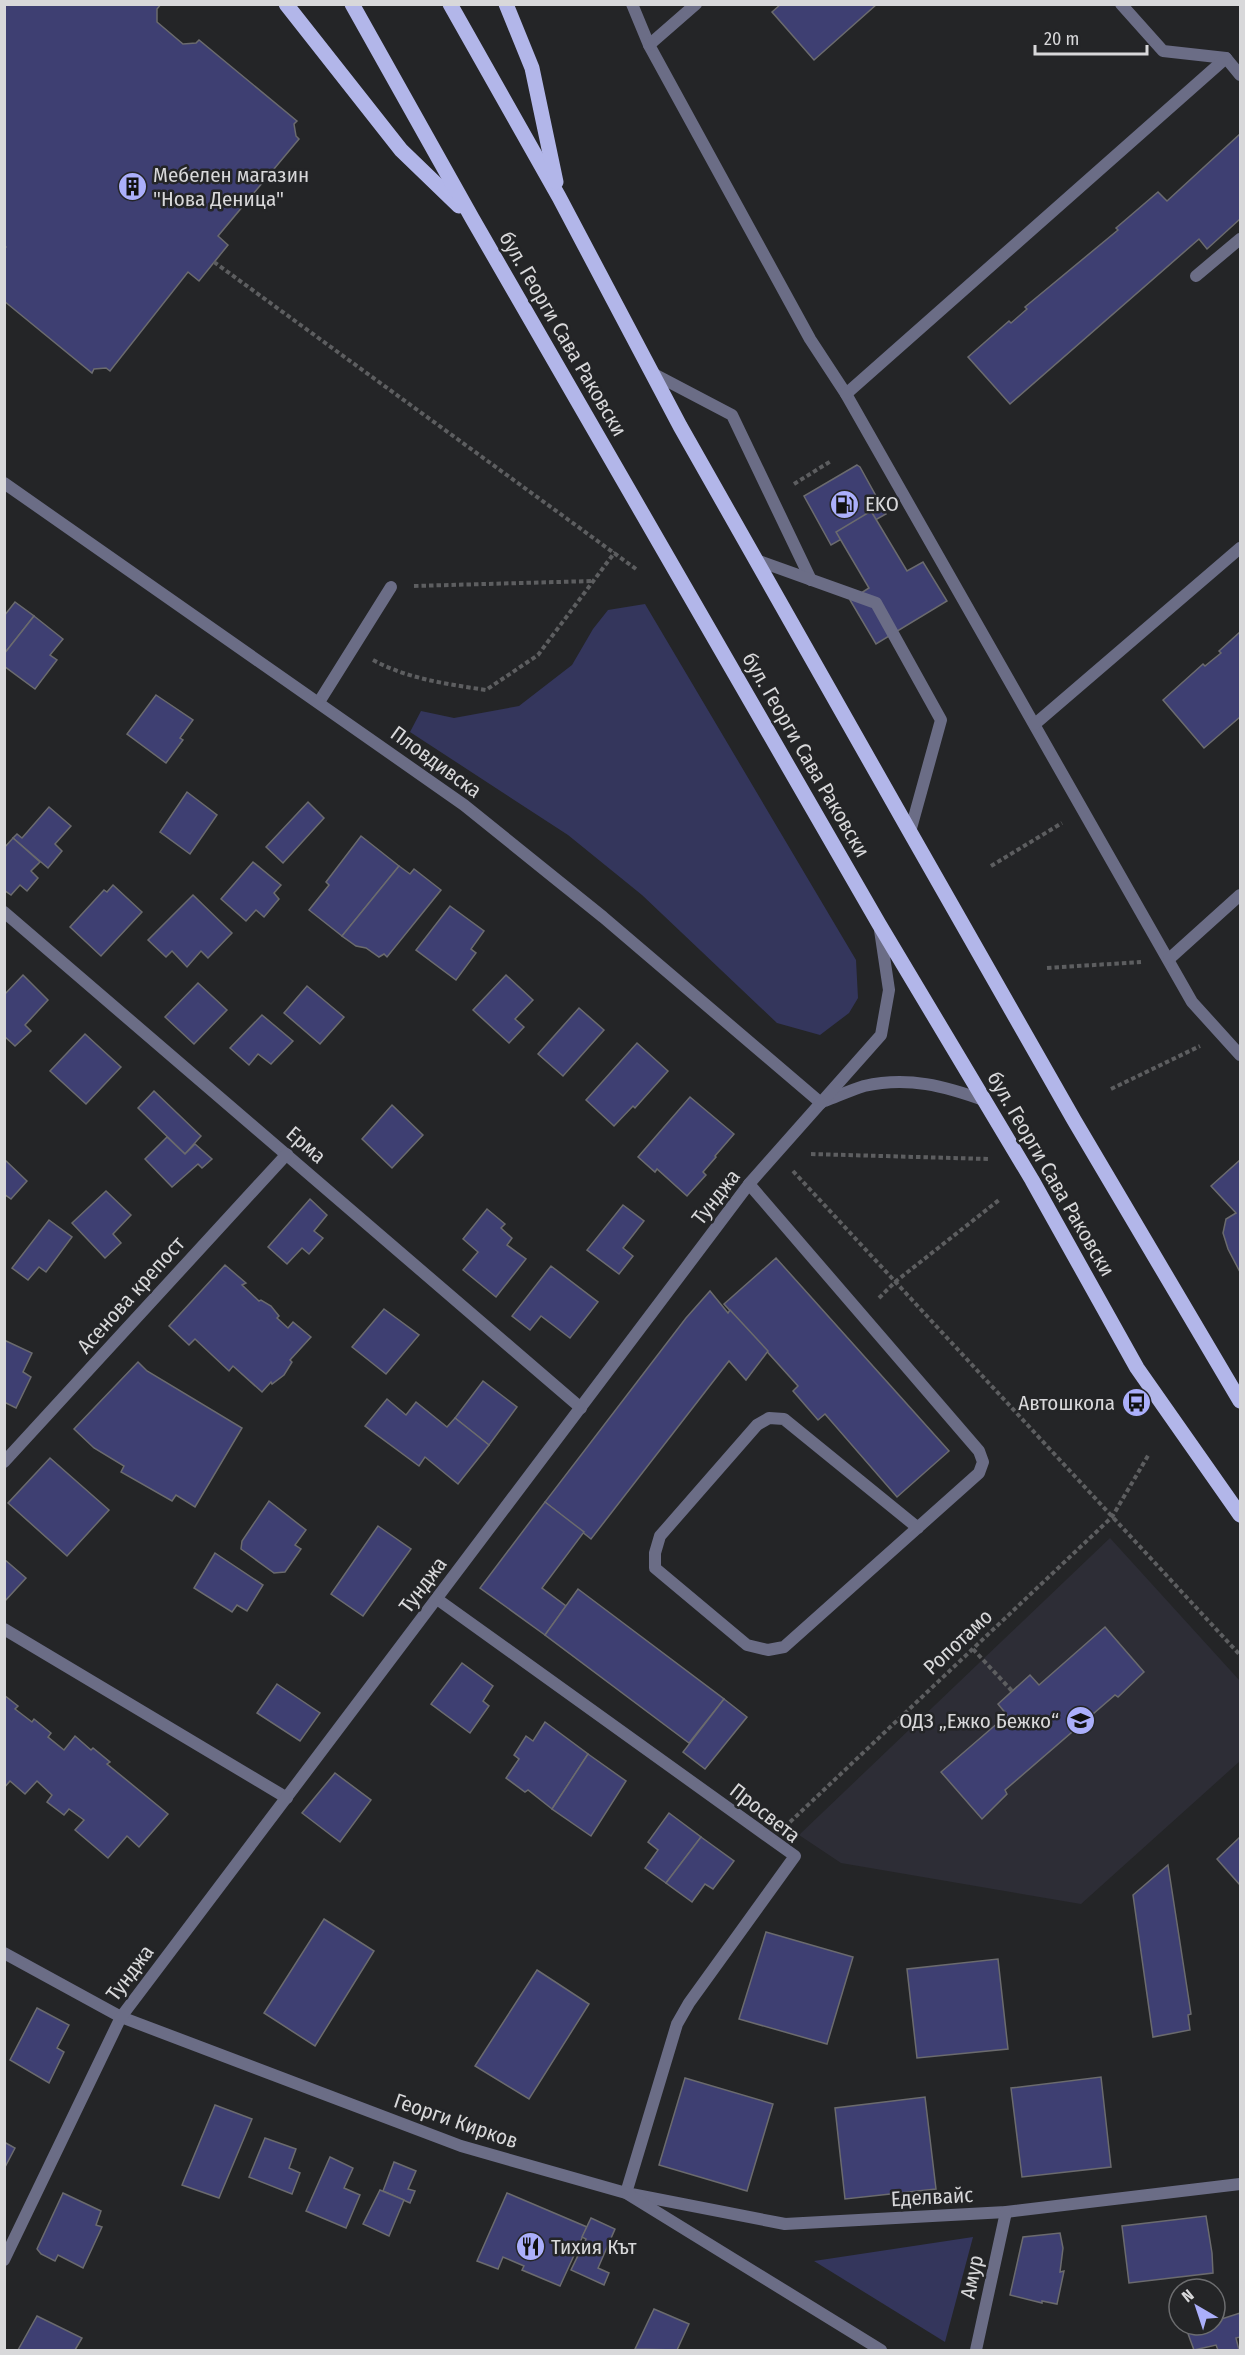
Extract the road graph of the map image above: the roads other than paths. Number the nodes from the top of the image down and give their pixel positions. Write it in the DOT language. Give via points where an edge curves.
graph roads {
  1 [pos="286,4"];
  2 [pos="352,4"];
  3 [pos="450,4"];
  4 [pos="506,4"];
  5 [pos="632,4"];
  6 [pos="696,4"];
  7 [pos="1121,4"];
  8 [pos="649,45"];
  9 [pos="1226,58"];
  10 [pos="1240,75"];
  11 [pos="559,197"];
  12 [pos="472,218"];
  13 [pos="1240,239"];
  14 [pos="1196,276"];
  15 [pos="652,373"];
  16 [pos="846,394"];
  17 [pos="4,483"];
  18 [pos="1240,549"];
  19 [pos="756,560"];
  20 [pos="811,580"];
  21 [pos="391,587"];
  22 [pos="319,702"];
  23 [pos="1035,724"];
  24 [pos="910,832"];
  25 [pos="1240,895"];
  26 [pos="4,912"];
  27 [pos="879,924"];
  28 [pos="1169,960"];
  29 [pos="1240,1055"];
  30 [pos="986,1101"];
  31 [pos="821,1103"];
  32 [pos="287,1154"];
  33 [pos="749,1184"];
  34 [pos="1240,1401"];
  35 [pos="581,1408"];
  36 [pos="6,1458"];
  37 [pos="1240,1515"];
  38 [pos="918,1528"];
  39 [pos="437,1599"];
  40 [pos="4,1629"];
  41 [pos="287,1798"];
  42 [pos="4,1953"];
  43 [pos="121,2017"];
  44 [pos="1240,2184"];
  45 [pos="626,2193"];
  46 [pos="1006,2212"];
  47 [pos="4,2260"];
  48 [pos="881,2350"];
  49 [pos="976,2350"];
  1 -- 12 [label="main road" via="401,150"];
  2 -- 12 [label="main road, бул. Георги Сава Раковски"];
  3 -- 11 [label="main road"];
  4 -- 11 [label="main road" via="532,68"];
  5 -- 8 [label="street"];
  6 -- 8 [label="street"];
  7 -- 9 [label="street" via="1163,51"];
  8 -- 16 [label="street" via="810,339"];
  9 -- 10 [label="street"];
  9 -- 16 [label="street"];
  11 -- 15 [label="main road"];
  12 -- 27 [label="main road, бул. Георги Сава Раковски"];
  13 -- 14 [label="street"];
  15 -- 19 [label="main road"];
  15 -- 20 [label="street" via="732,414"];
  16 -- 23 [label="street"];
  17 -- 22 [label="street, Пловдивска"];
  18 -- 23 [label="street"];
  19 -- 20 [label="street"];
  19 -- 24 [label="main road"];
  20 -- 24 [label="street" via="876,603 941,720"];
  21 -- 22 [label="street"];
  22 -- 31 [label="street, Пловдивска" via="536,861"];
  23 -- 28 [label="street"];
  24 -- 34 [label="main road"];
  25 -- 28 [label="street"];
  26 -- 32 [label="street, Ерма"];
  27 -- 30 [label="main road, бул. Георги Сава Раковски"];
  27 -- 31 [label="street" via="889,990 881,1035"];
  28 -- 29 [label="street" via="1192,1002"];
  30 -- 31 [label="street, Тунджа" via="948,1087 899,1081 863,1087"];
  30 -- 37 [label="main road, бул. Георги Сава Раковски" via="1137,1368"];
  31 -- 33 [label="street, Тунджа"];
  32 -- 35 [label="street, Ерма"];
  32 -- 36 [label="street, Асенова крепост"];
  33 -- 35 [label="street, Тунджа"];
  33 -- 38 [label="street" via="979,1451 983,1462 979,1473"];
  35 -- 39 [label="street, Тунджа"];
  38 -- 38 [label="street" via="784,1419 769,1418 757,1425 660,1536 656,1568 747,1645 768,1650 784,1647"];
  39 -- 41 [label="street, Тунджа"];
  39 -- 45 [label="street, Просвета" via="795,1856 677,2024"];
  40 -- 41 [label="street"];
  41 -- 43 [label="street, Тунджа"];
  42 -- 43 [label="street, Георги Кирков"];
  43 -- 45 [label="street, Георги Кирков" via="461,2146"];
  43 -- 47 [label="street, Тунджа"];
  44 -- 46 [label="street, Еделвайс"];
  45 -- 46 [label="street, Еделвайс" via="786,2224"];
  45 -- 48 [label="street, Георги Кирков"];
  46 -- 49 [label="street, Амур"];
}
